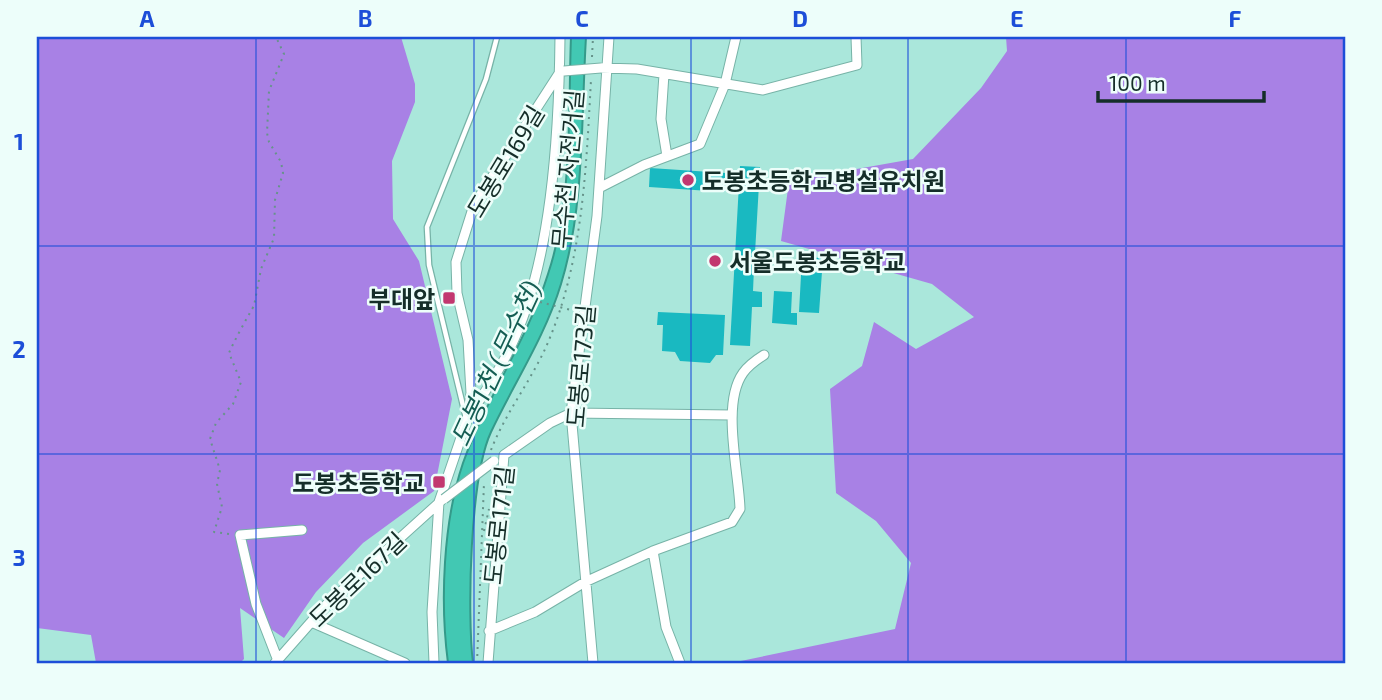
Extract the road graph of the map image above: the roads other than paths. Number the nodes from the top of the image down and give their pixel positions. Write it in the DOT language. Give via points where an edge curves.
graph roads {
  1 [pos="497,37"];
  2 [pos="560,37"];
  3 [pos="609,37"];
  4 [pos="736,37"];
  5 [pos="856,37"];
  6 [pos="604,68"];
  7 [pos="562,71"];
  8 [pos="664,74"];
  9 [pos="725,84"];
  10 [pos="667,156"];
  11 [pos="598,188"];
  12 [pos="764,355"];
  13 [pos="571,413"];
  14 [pos="732,415"];
  15 [pos="467,419"];
  16 [pos="504,455"];
  17 [pos="442,500"];
  18 [pos="302,530"];
  19 [pos="653,551"];
  20 [pos="585,582"];
  21 [pos="311,622"];
  22 [pos="489,631"];
  23 [pos="276,661"];
  24 [pos="405,663"];
  25 [pos="434,663"];
  26 [pos="488,663"];
  27 [pos="593,663"];
  28 [pos="680,663"];
  1 -- 15 [label="lane" via="486,79 427,227 429,265"];
  2 -- 7 [label="street, 도봉로169길"];
  3 -- 6 [label="street, 도봉로173길"];
  4 -- 9 [label="street"];
  5 -- 9 [label="street" via="857,65 775,88"];
  6 -- 7 [label="street, bridge"];
  6 -- 8 [label="street"];
  6 -- 11 [label="street, 도봉로173길"];
  7 -- 15 [label="street, 도봉로169길" via="540,263 509,351"];
  7 -- 15 [label="street, 도봉로169길" via="474,205 456,262 454,276 470,364"];
  8 -- 9 [label="street"];
  8 -- 10 [label="street" via="661,119"];
  9 -- 10 [label="street" via="700,144"];
  10 -- 11 [label="street"];
  11 -- 13 [label="street, 도봉로173길"];
  12 -- 14 [label="street" via="740,379"];
  13 -- 14 [label="street"];
  13 -- 16 [label="street, 도봉로171길"];
  13 -- 20 [label="street, 도봉로173길"];
  14 -- 19 [label="street, 도봉로171길" via="740,509 732,522"];
  15 -- 17 [label="street, 도봉로169길"];
  16 -- 17 [label="street, 도봉로167길, bridge"];
  16 -- 22 [label="street, 도봉로171길"];
  17 -- 21 [label="street, 도봉로167길" via="367,565"];
  17 -- 25 [label="street, 도봉로169길" via="432,612"];
  18 -- 23 [label="street, 도봉로167길" via="240,535 256,604"];
  19 -- 20 [label="street, 도봉로171길"];
  19 -- 28 [label="street" via="666,627"];
  20 -- 22 [label="street, 도봉로171길" via="535,612"];
  20 -- 27 [label="street, 도봉로173길"];
  21 -- 23 [label="street, 도봉로167길"];
  21 -- 24 [label="street"];
  22 -- 26 [label="street, 도봉로171길"];
}
